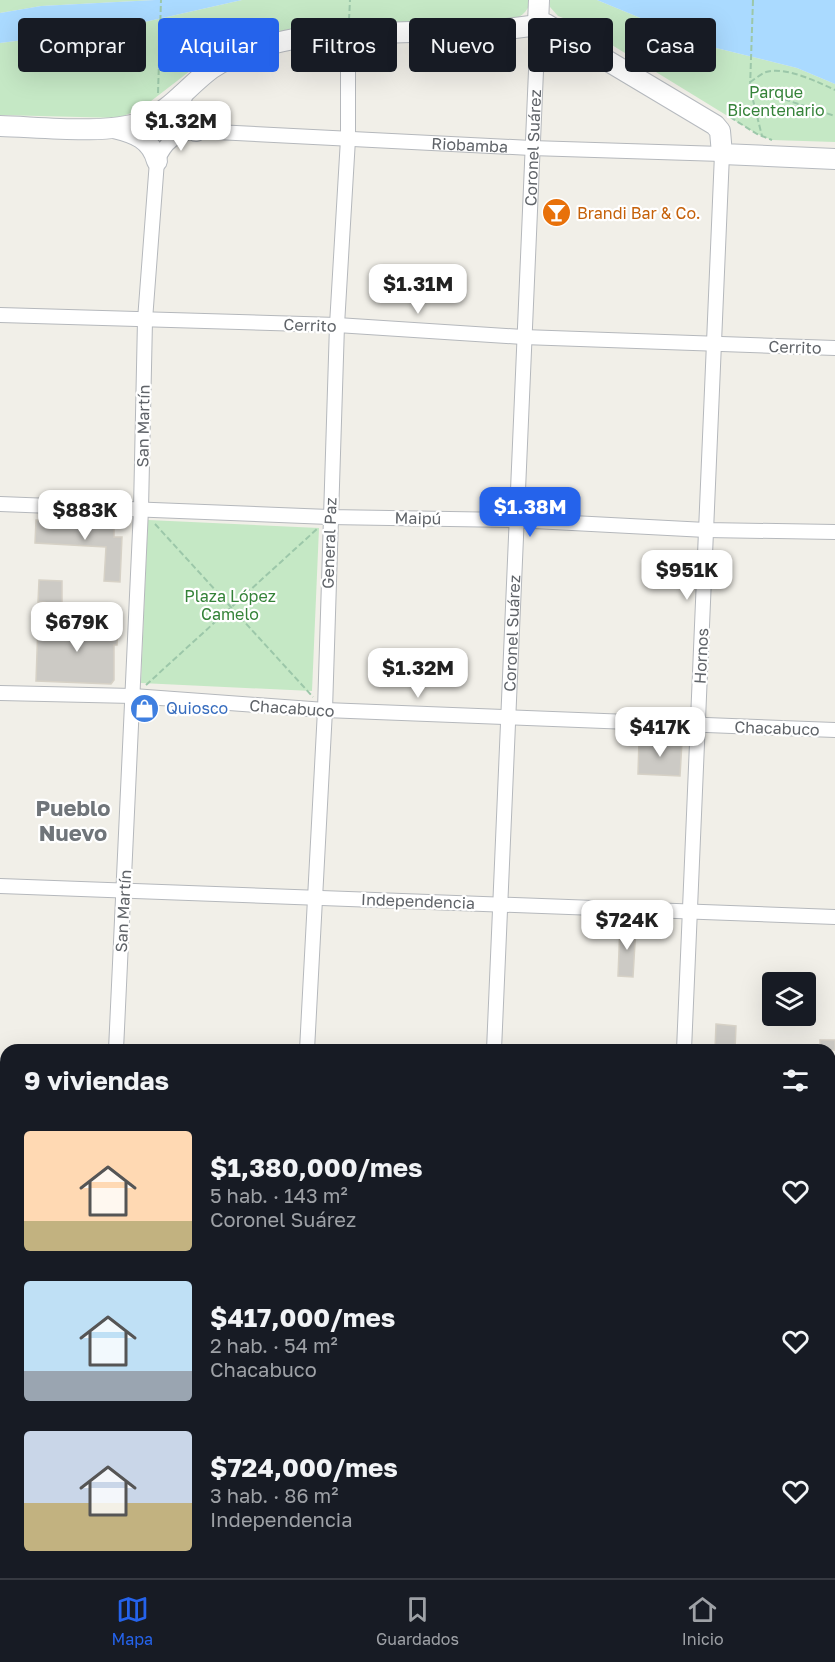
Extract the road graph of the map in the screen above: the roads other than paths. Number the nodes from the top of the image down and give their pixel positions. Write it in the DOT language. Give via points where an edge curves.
graph roads {
  1 [pos="539,0"];
  2 [pos="538,18"];
  3 [pos="528,26"];
  4 [pos="397,29"];
  5 [pos="291,40"];
  6 [pos="613,63"];
  7 [pos="349,72"];
  8 [pos="535,72"];
  9 [pos="182,95"];
  10 [pos="0,126"];
  11 [pos="112,128"];
  12 [pos="196,130"];
  13 [pos="348,139"];
  14 [pos="531,148"];
  15 [pos="722,154"];
  16 [pos="835,159"];
  17 [pos="157,161"];
  18 [pos="0,315"];
  19 [pos="145,320"];
  20 [pos="337,326"];
  21 [pos="523,337"];
  22 [pos="716,344"];
  23 [pos="835,348"];
  24 [pos="0,504"];
  25 [pos="141,509"];
  26 [pos="329,517"];
  27 [pos="515,520"];
  28 [pos="706,530"];
  29 [pos="835,532"];
  30 [pos="0,693"];
  31 [pos="133,696"];
  32 [pos="325,710"];
  33 [pos="507,718"];
  34 [pos="698,725"];
  35 [pos="835,730"];
  36 [pos="0,886"];
  37 [pos="124,891"];
  38 [pos="314,898"];
  39 [pos="500,904"];
  40 [pos="690,911"];
  41 [pos="835,917"];
  42 [pos="117,1044"];
  43 [pos="307,1044"];
  44 [pos="494,1044"];
  45 [pos="684,1044"];
  1 -- 2 [label="street, Coronel Suárez"];
  3 -- 4 [label="street"];
  5 -- 9 [label="street" via="252,50 213,68"];
  6 -- 15 [label="street" via="715,125 720,131"];
  7 -- 13 [label="street, General Paz"];
  8 -- 14 [label="street, Coronel Suárez"];
  9 -- 11 [label="street" via="154,117"];
  9 -- 12 [label="street" via="179,117"];
  10 -- 11 [label="street"];
  11 -- 17 [label="street" via="150,143"];
  12 -- 13 [label="street, Riobamba"];
  12 -- 17 [label="street, Riobamba" via="176,135"];
  13 -- 14 [label="street, Riobamba"];
  13 -- 20 [label="street, General Paz"];
  14 -- 15 [label="street, Riobamba"];
  14 -- 21 [label="street, Coronel Suárez"];
  15 -- 16 [label="street, Riobamba"];
  15 -- 22 [label="street, Hornos"];
  17 -- 19 [label="street, San Martín"];
  18 -- 19 [label="street, Cerrito"];
  19 -- 20 [label="street, Cerrito"];
  19 -- 25 [label="street, San Martín"];
  20 -- 21 [label="street, Cerrito"];
  20 -- 26 [label="street, General Paz"];
  21 -- 22 [label="street, Cerrito"];
  21 -- 27 [label="street, Coronel Suárez"];
  22 -- 23 [label="street, Cerrito"];
  22 -- 28 [label="street, Hornos"];
  24 -- 25 [label="street, Maipú"];
  25 -- 26 [label="street, Maipú"];
  25 -- 31 [label="street, San Martín"];
  26 -- 27 [label="street, Maipú"];
  26 -- 32 [label="street, General Paz"];
  27 -- 28 [label="street, Maipú"];
  27 -- 33 [label="street, Coronel Suárez"];
  28 -- 29 [label="street, Maipú"];
  28 -- 34 [label="street, Hornos"];
  30 -- 31 [label="street, Chacabuco"];
  31 -- 32 [label="street, Chacabuco"];
  31 -- 37 [label="street, San Martín"];
  32 -- 33 [label="street, Chacabuco"];
  32 -- 38 [label="street, General Paz"];
  33 -- 34 [label="street, Chacabuco"];
  33 -- 39 [label="street, Coronel Suárez"];
  34 -- 35 [label="street, Chacabuco"];
  34 -- 40 [label="street, Hornos"];
  36 -- 37 [label="street, Independencia"];
  37 -- 38 [label="street, Independencia"];
  37 -- 42 [label="street, San Martín"];
  38 -- 39 [label="street, Independencia"];
  38 -- 43 [label="street, General Paz"];
  39 -- 40 [label="street, Independencia"];
  39 -- 44 [label="street, Coronel Suárez"];
  40 -- 41 [label="street, Independencia"];
  40 -- 45 [label="street, Hornos"];
}
